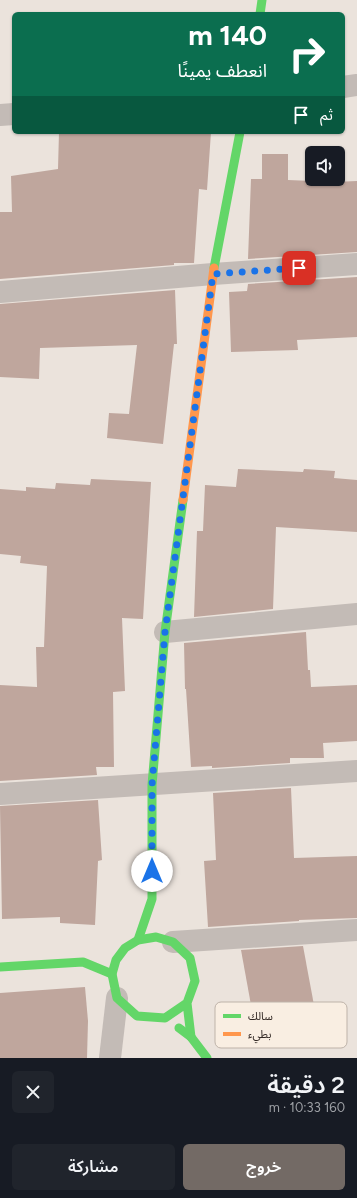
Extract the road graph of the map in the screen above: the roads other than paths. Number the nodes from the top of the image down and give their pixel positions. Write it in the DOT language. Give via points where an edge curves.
graph roads {
  1 [pos="262,0"];
  2 [pos="260,12"];
  3 [pos="357,85"];
  4 [pos="345,87"];
  5 [pos="12,114"];
  6 [pos="0,115"];
  7 [pos="240,134"];
  8 [pos="357,264"];
  9 [pos="213,274"];
  10 [pos="0,292"];
  11 [pos="357,614"];
  12 [pos="165,632"];
  13 [pos="357,771"];
  14 [pos="152,785"];
  15 [pos="0,794"];
  16 [pos="152,899"];
  17 [pos="159,913"];
  18 [pos="357,930"];
  19 [pos="172,938"];
  20 [pos="138,940"];
  21 [pos="0,967"];
  22 [pos="112,974"];
  23 [pos="117,998"];
  24 [pos="187,1003"];
  25 [pos="166,1018"];
  26 [pos="191,1037"];
  27 [pos="110,1058"];
  28 [pos="207,1058"];
  1 -- 2 [label="street"];
  3 -- 4 [label="street"];
  5 -- 6 [label="street"];
  7 -- 9 [label="street"];
  8 -- 9 [label="street"];
  9 -- 10 [label="street"];
  9 -- 12 [label="street"];
  11 -- 12 [label="street"];
  12 -- 14 [label="street"];
  13 -- 14 [label="street"];
  14 -- 15 [label="street"];
  14 -- 16 [label="street"];
  16 -- 17 [label="street"];
  16 -- 20 [label="street"];
  18 -- 19 [label="street"];
  19 -- 20 [label="street"];
  19 -- 24 [label="street" via="190,958 195,981"];
  20 -- 22 [label="street" via="125,948 116,960"];
  21 -- 22 [label="street" via="83,962"];
  22 -- 23 [label="street"];
  23 -- 25 [label="street" via="137,1016"];
  23 -- 27 [label="street"];
  24 -- 25 [label="street"];
  24 -- 26 [label="street"];
  25 -- 26 [label="street"];
  26 -- 28 [label="street"];
}
